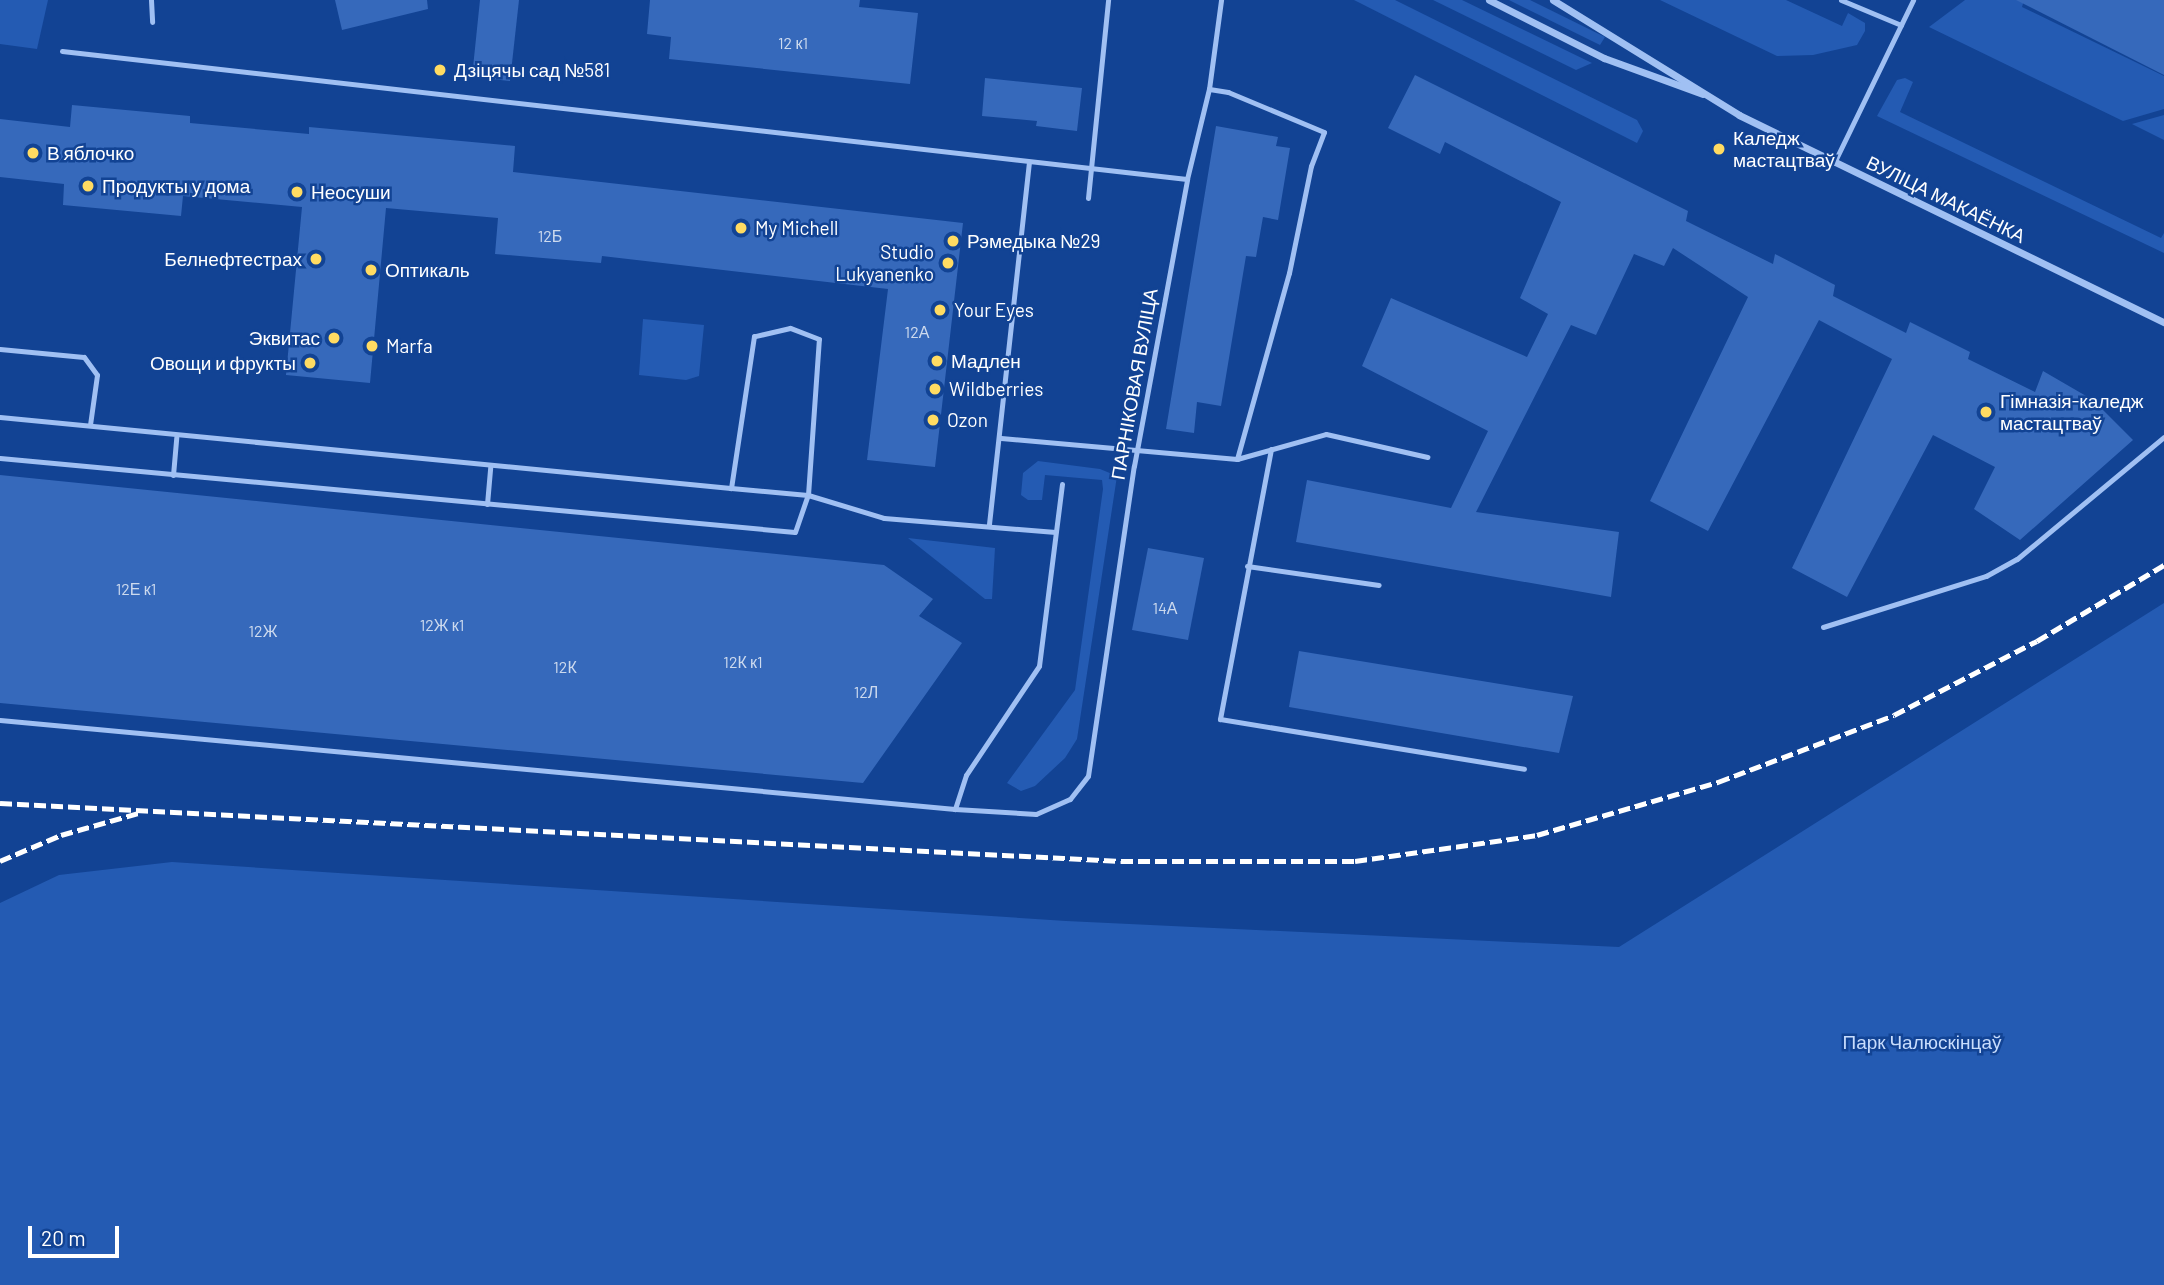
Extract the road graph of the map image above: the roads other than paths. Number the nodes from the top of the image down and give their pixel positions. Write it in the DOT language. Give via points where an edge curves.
graph roads {
  1 [pos="152,0"];
  2 [pos="1108,0"];
  3 [pos="1221,0"];
  4 [pos="1489,0"];
  5 [pos="1553,0"];
  6 [pos="1841,0"];
  7 [pos="1913,0"];
  8 [pos="152,22"];
  9 [pos="1900,25"];
  10 [pos="62,51"];
  11 [pos="1209,89"];
  12 [pos="1717,99"];
  13 [pos="1029,163"];
  14 [pos="1834,163"];
  15 [pos="1092,168"];
  16 [pos="1187,179"];
  17 [pos="1088,198"];
  18 [pos="2164,322"];
  19 [pos="0,349"];
  20 [pos="0,417"];
  21 [pos="90,425"];
  22 [pos="176,437"];
  23 [pos="2164,437"];
  24 [pos="1001,438"];
  25 [pos="1138,447"];
  26 [pos="1271,449"];
  27 [pos="1427,457"];
  28 [pos="0,458"];
  29 [pos="1237,459"];
  30 [pos="489,466"];
  31 [pos="173,475"];
  32 [pos="1062,484"];
  33 [pos="731,488"];
  34 [pos="808,495"];
  35 [pos="487,504"];
  36 [pos="989,524"];
  37 [pos="1055,532"];
  38 [pos="1247,566"];
  39 [pos="1379,585"];
  40 [pos="1823,627"];
  41 [pos="0,720"];
  42 [pos="1524,769"];
  43 [pos="955,809"];
  1 -- 8 [label="lane"];
  2 -- 15 [label="lane"];
  3 -- 11 [label="lane, ПАРНІКОВАЯ ВУЛІЦА"];
  4 -- 12 [label="street, ВУЛІЦА МАКАЁНКА" via="1604,58"];
  5 -- 12 [label="street, ВУЛІЦА МАКАЁНКА"];
  6 -- 9 [label="lane"];
  7 -- 9 [label="lane"];
  9 -- 14 [label="lane"];
  10 -- 13 [label="lane" via="647,115"];
  11 -- 16 [label="lane, ПАРНІКОВАЯ ВУЛІЦА"];
  11 -- 29 [label="lane" via="1324,132 1311,166 1289,273"];
  12 -- 14 [label="street, ВУЛІЦА МАКАЁНКА"];
  13 -- 15 [label="lane"];
  13 -- 24 [label="lane"];
  14 -- 18 [label="street, ВУЛІЦА МАКАЁНКА"];
  15 -- 16 [label="lane"];
  15 -- 17 [label="lane"];
  16 -- 25 [label="lane, ПАРНІКОВАЯ ВУЛІЦА"];
  19 -- 21 [label="lane" via="84,357 97,375"];
  20 -- 21 [label="lane"];
  21 -- 22 [label="lane"];
  22 -- 30 [label="lane"];
  22 -- 31 [label="lane"];
  23 -- 40 [label="lane" via="2017,559 1986,576"];
  24 -- 25 [label="lane"];
  24 -- 36 [label="lane"];
  25 -- 29 [label="lane"];
  25 -- 43 [label="lane, ПАРНІКОВАЯ ВУЛІЦА" via="1088,776 1070,799 1036,814"];
  26 -- 27 [label="lane" via="1326,434"];
  26 -- 29 [label="lane"];
  26 -- 38 [label="lane"];
  28 -- 31 [label="lane"];
  30 -- 33 [label="lane"];
  30 -- 35 [label="lane"];
  31 -- 35 [label="lane"];
  32 -- 37 [label="lane"];
  33 -- 34 [label="lane"];
  33 -- 34 [label="lane" via="754,336 790,328 819,340"];
  34 -- 35 [label="lane" via="795,532"];
  34 -- 36 [label="lane" via="884,518"];
  36 -- 37 [label="lane"];
  37 -- 43 [label="lane" via="1039,666 967,775"];
  38 -- 39 [label="lane"];
  38 -- 42 [label="lane" via="1220,719"];
  41 -- 43 [label="lane"];
}
